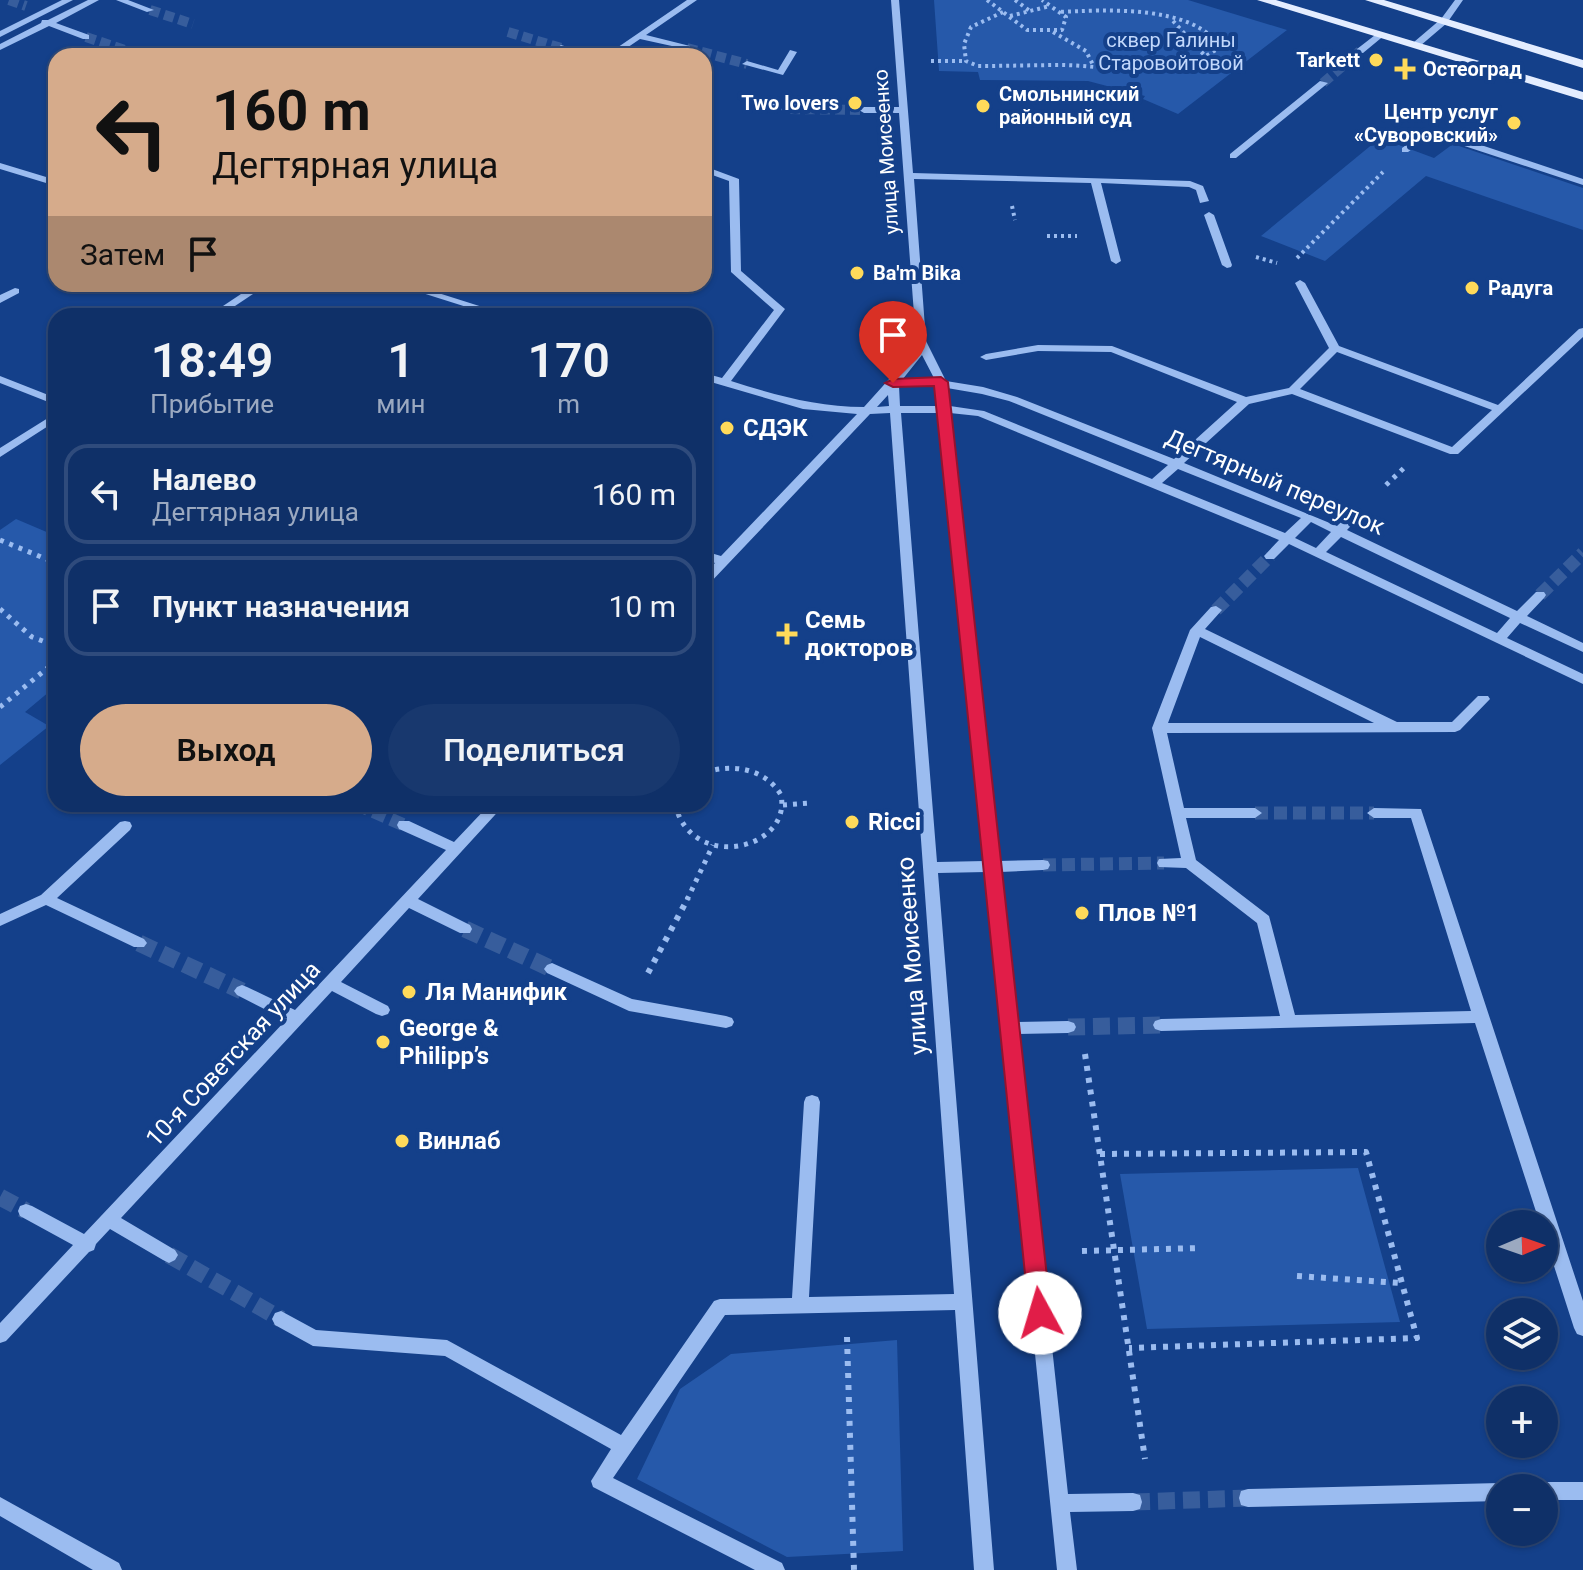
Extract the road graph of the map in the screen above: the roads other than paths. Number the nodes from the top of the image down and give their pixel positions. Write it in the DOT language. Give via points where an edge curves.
graph roads {
  1 [pos="69,0"];
  2 [pos="95,0"];
  3 [pos="120,0"];
  4 [pos="693,0"];
  5 [pos="895,0"];
  6 [pos="1263,0"];
  7 [pos="1371,0"];
  8 [pos="1459,0"];
  9 [pos="26,6"];
  10 [pos="150,10"];
  11 [pos="44,12"];
  12 [pos="60,17"];
  13 [pos="32,18"];
  14 [pos="1444,21"];
  15 [pos="48,23"];
  16 [pos="0,34"];
  17 [pos="1382,34"];
  18 [pos="639,36"];
  19 [pos="86,37"];
  20 [pos="1417,44"];
  21 [pos="0,47"];
  22 [pos="621,48"];
  23 [pos="687,48"];
  24 [pos="1360,51"];
  25 [pos="793,52"];
  26 [pos="747,64"];
  27 [pos="1583,64"];
  28 [pos="1323,83"];
  29 [pos="1583,96"];
  30 [pos="748,100"];
  31 [pos="790,109"];
  32 [pos="864,110"];
  33 [pos="903,110"];
  34 [pos="1405,150"];
  35 [pos="1233,156"];
  36 [pos="0,166"];
  37 [pos="712,172"];
  38 [pos="907,176"];
  39 [pos="1095,180"];
  40 [pos="48,181"];
  41 [pos="1583,182"];
  42 [pos="1204,201"];
  43 [pos="1209,215"];
  44 [pos="1116,261"];
  45 [pos="1227,265"];
  46 [pos="1300,283"];
  47 [pos="15,291"];
  48 [pos="250,292"];
  49 [pos="426,292"];
  50 [pos="0,300"];
  51 [pos="226,308"];
  52 [pos="479,308"];
  53 [pos="1583,331"];
  54 [pos="1335,348"];
  55 [pos="922,349"];
  56 [pos="986,357"];
  57 [pos="712,378"];
  58 [pos="0,379"];
  59 [pos="725,382"];
  60 [pos="941,382"];
  61 [pos="893,383"];
  62 [pos="1293,390"];
  63 [pos="48,399"];
  64 [pos="1245,401"];
  65 [pos="944,407"];
  66 [pos="895,409"];
  67 [pos="1499,409"];
  68 [pos="866,410"];
  69 [pos="48,421"];
  70 [pos="0,453"];
  71 [pos="1175,463"];
  72 [pos="1155,483"];
  73 [pos="1309,517"];
  74 [pos="1352,518"];
  75 [pos="1338,531"];
  76 [pos="1288,539"];
  77 [pos="1318,553"];
  78 [pos="1270,556"];
  79 [pos="712,558"];
  80 [pos="723,561"];
  81 [pos="712,573"];
  82 [pos="1540,595"];
  83 [pos="1216,610"];
  84 [pos="1520,617"];
  85 [pos="1196,630"];
  86 [pos="1499,638"];
  87 [pos="1583,648"];
  88 [pos="1583,679"];
  89 [pos="1483,699"];
  90 [pos="1159,728"];
  91 [pos="1397,728"];
  92 [pos="491,812"];
  93 [pos="1177,813"];
  94 [pos="1255,813"];
  95 [pos="1374,813"];
  96 [pos="404,825"];
  97 [pos="125,826"];
  98 [pos="456,849"];
  99 [pos="1164,863"];
  100 [pos="1189,863"];
  101 [pos="1043,865"];
  102 [pos="992,866"];
  103 [pos="929,868"];
  104 [pos="46,899"];
  105 [pos="408,901"];
  106 [pos="0,920"];
  107 [pos="465,929"];
  108 [pos="139,943"];
  109 [pos="552,969"];
  110 [pos="331,984"];
  111 [pos="242,991"];
  112 [pos="382,1010"];
  113 [pos="1481,1017"];
  114 [pos="298,1019"];
  115 [pos="726,1022"];
  116 [pos="1289,1022"];
  117 [pos="1161,1025"];
  118 [pos="1068,1027"];
  119 [pos="1010,1028"];
  120 [pos="812,1102"];
  121 [pos="26,1211"];
  122 [pos="111,1221"];
  123 [pos="88,1245"];
  124 [pos="169,1255"];
  125 [pos="964,1302"];
  126 [pos="800,1305"];
  127 [pos="281,1319"];
  128 [pos="1583,1328"];
  129 [pos="0,1335"];
  130 [pos="623,1446"];
  131 [pos="1558,1491"];
  132 [pos="1583,1491"];
  133 [pos="1486,1492"];
  134 [pos="1248,1498"];
  135 [pos="1133,1502"];
  136 [pos="1060,1503"];
  137 [pos="0,1506"];
  138 [pos="112,1570"];
  139 [pos="775,1570"];
  140 [pos="984,1570"];
  141 [pos="1067,1570"];
  1 -- 11 [label="street"];
  2 -- 12 [label="street"];
  3 -- 10 [label="street"];
  4 -- 18 [label="street"];
  5 -- 33 [label="street, улица Моисеенко"];
  6 -- 17 [label="main road"];
  7 -- 14 [label="main road"];
  8 -- 14 [label="street"];
  9 -- 11 [label="street"];
  11 -- 12 [label="street"];
  11 -- 13 [label="street"];
  12 -- 15 [label="street"];
  13 -- 15 [label="street"];
  13 -- 16 [label="street"];
  14 -- 20 [label="street"];
  14 -- 27 [label="main road"];
  15 -- 19 [label="street"];
  15 -- 21 [label="street"];
  17 -- 20 [label="main road"];
  17 -- 24 [label="street"];
  18 -- 22 [label="street"];
  18 -- 23 [label="street"];
  20 -- 29 [label="main road"];
  25 -- 26 [label="street" via="780,73"];
  28 -- 35 [label="street"];
  30 -- 31 [label="street"];
  32 -- 33 [label="street"];
  33 -- 38 [label="street, улица Моисеенко"];
  34 -- 41 [label="street" via="1430,131"];
  36 -- 40 [label="street"];
  37 -- 59 [label="street" via="734,179 736,272 780,309"];
  38 -- 39 [label="street"];
  38 -- 55 [label="street, улица Моисеенко"];
  39 -- 42 [label="street" via="1190,184 1200,188"];
  39 -- 44 [label="street"];
  43 -- 45 [label="street"];
  46 -- 54 [label="street"];
  47 -- 50 [label="street"];
  48 -- 51 [label="street"];
  49 -- 52 [label="street"];
  53 -- 67 [label="street"];
  54 -- 62 [label="street"];
  54 -- 67 [label="street"];
  55 -- 60 [label="street, улица Моисеенко"];
  55 -- 61 [label="street"];
  56 -- 64 [label="street" via="1038,348 1112,349"];
  57 -- 59 [label="street, Дегтярный переулок"];
  58 -- 63 [label="street"];
  59 -- 68 [label="street, Дегтярный переулок" via="805,406"];
  60 -- 61 [label="street, Дегтярный переулок"];
  60 -- 65 [label="street, улица Моисеенко"];
  60 -- 71 [label="street, Дегтярный переулок" via="981,388"];
  61 -- 66 [label="street, улица Моисеенко"];
  61 -- 68 [label="street"];
  62 -- 64 [label="street"];
  62 -- 67 [label="street" via="1454,452"];
  64 -- 71 [label="street"];
  65 -- 66 [label="street, Дегтярный переулок"];
  65 -- 72 [label="street, Дегтярный переулок" via="1015,425"];
  65 -- 102 [label="street, улица Моисеенко"];
  66 -- 68 [label="street, Дегтярный переулок"];
  66 -- 103 [label="street, улица Моисеенко"];
  68 -- 80 [label="street"];
  69 -- 70 [label="street"];
  71 -- 72 [label="street"];
  71 -- 73 [label="street, Дегтярный переулок"];
  72 -- 76 [label="street, Дегтярный переулок"];
  73 -- 75 [label="street, Дегтярный переулок"];
  73 -- 76 [label="street"];
  74 -- 75 [label="street"];
  75 -- 77 [label="street"];
  75 -- 84 [label="street, Дегтярный переулок"];
  76 -- 77 [label="street, Дегтярный переулок"];
  76 -- 78 [label="street"];
  77 -- 86 [label="street, Дегтярный переулок"];
  79 -- 80 [label="street"];
  80 -- 81 [label="street"];
  82 -- 84 [label="street"];
  83 -- 85 [label="street"];
  84 -- 86 [label="street"];
  84 -- 87 [label="street, Дегтярный переулок"];
  85 -- 90 [label="street"];
  85 -- 91 [label="street"];
  86 -- 88 [label="street, Дегтярный переулок"];
  89 -- 91 [label="street" via="1455,727"];
  90 -- 91 [label="street"];
  90 -- 93 [label="street"];
  92 -- 98 [label="street, 10-я Советская улица"];
  93 -- 94 [label="street"];
  93 -- 100 [label="street"];
  95 -- 113 [label="street" via="1416,813"];
  96 -- 98 [label="street"];
  97 -- 104 [label="street"];
  98 -- 105 [label="street, 10-я Советская улица"];
  99 -- 100 [label="street"];
  100 -- 116 [label="street" via="1264,920"];
  101 -- 102 [label="street"];
  102 -- 103 [label="street"];
  102 -- 119 [label="street, улица Моисеенко"];
  103 -- 125 [label="street, улица Моисеенко"];
  104 -- 106 [label="street"];
  104 -- 108 [label="street"];
  105 -- 107 [label="street"];
  105 -- 110 [label="street, 10-я Советская улица"];
  109 -- 115 [label="street" via="629,1005"];
  110 -- 112 [label="street"];
  110 -- 114 [label="street, 10-я Советская улица"];
  111 -- 114 [label="street"];
  113 -- 116 [label="street"];
  113 -- 128 [label="street"];
  114 -- 122 [label="street, 10-я Советская улица"];
  116 -- 117 [label="street"];
  118 -- 119 [label="street"];
  119 -- 136 [label="street, улица Моисеенко"];
  120 -- 126 [label="street"];
  121 -- 123 [label="street"];
  122 -- 123 [label="street, 10-я Советская улица"];
  122 -- 124 [label="street"];
  123 -- 129 [label="street, 10-я Советская улица"];
  125 -- 126 [label="street"];
  125 -- 140 [label="street, улица Моисеенко"];
  126 -- 130 [label="street" via="720,1307"];
  127 -- 130 [label="street" via="313,1338 447,1348"];
  130 -- 139 [label="street" via="600,1481"];
  131 -- 132 [label="street"];
  133 -- 134 [label="street"];
  135 -- 136 [label="street"];
  136 -- 141 [label="street, улица Моисеенко"];
  137 -- 138 [label="street"];
}
